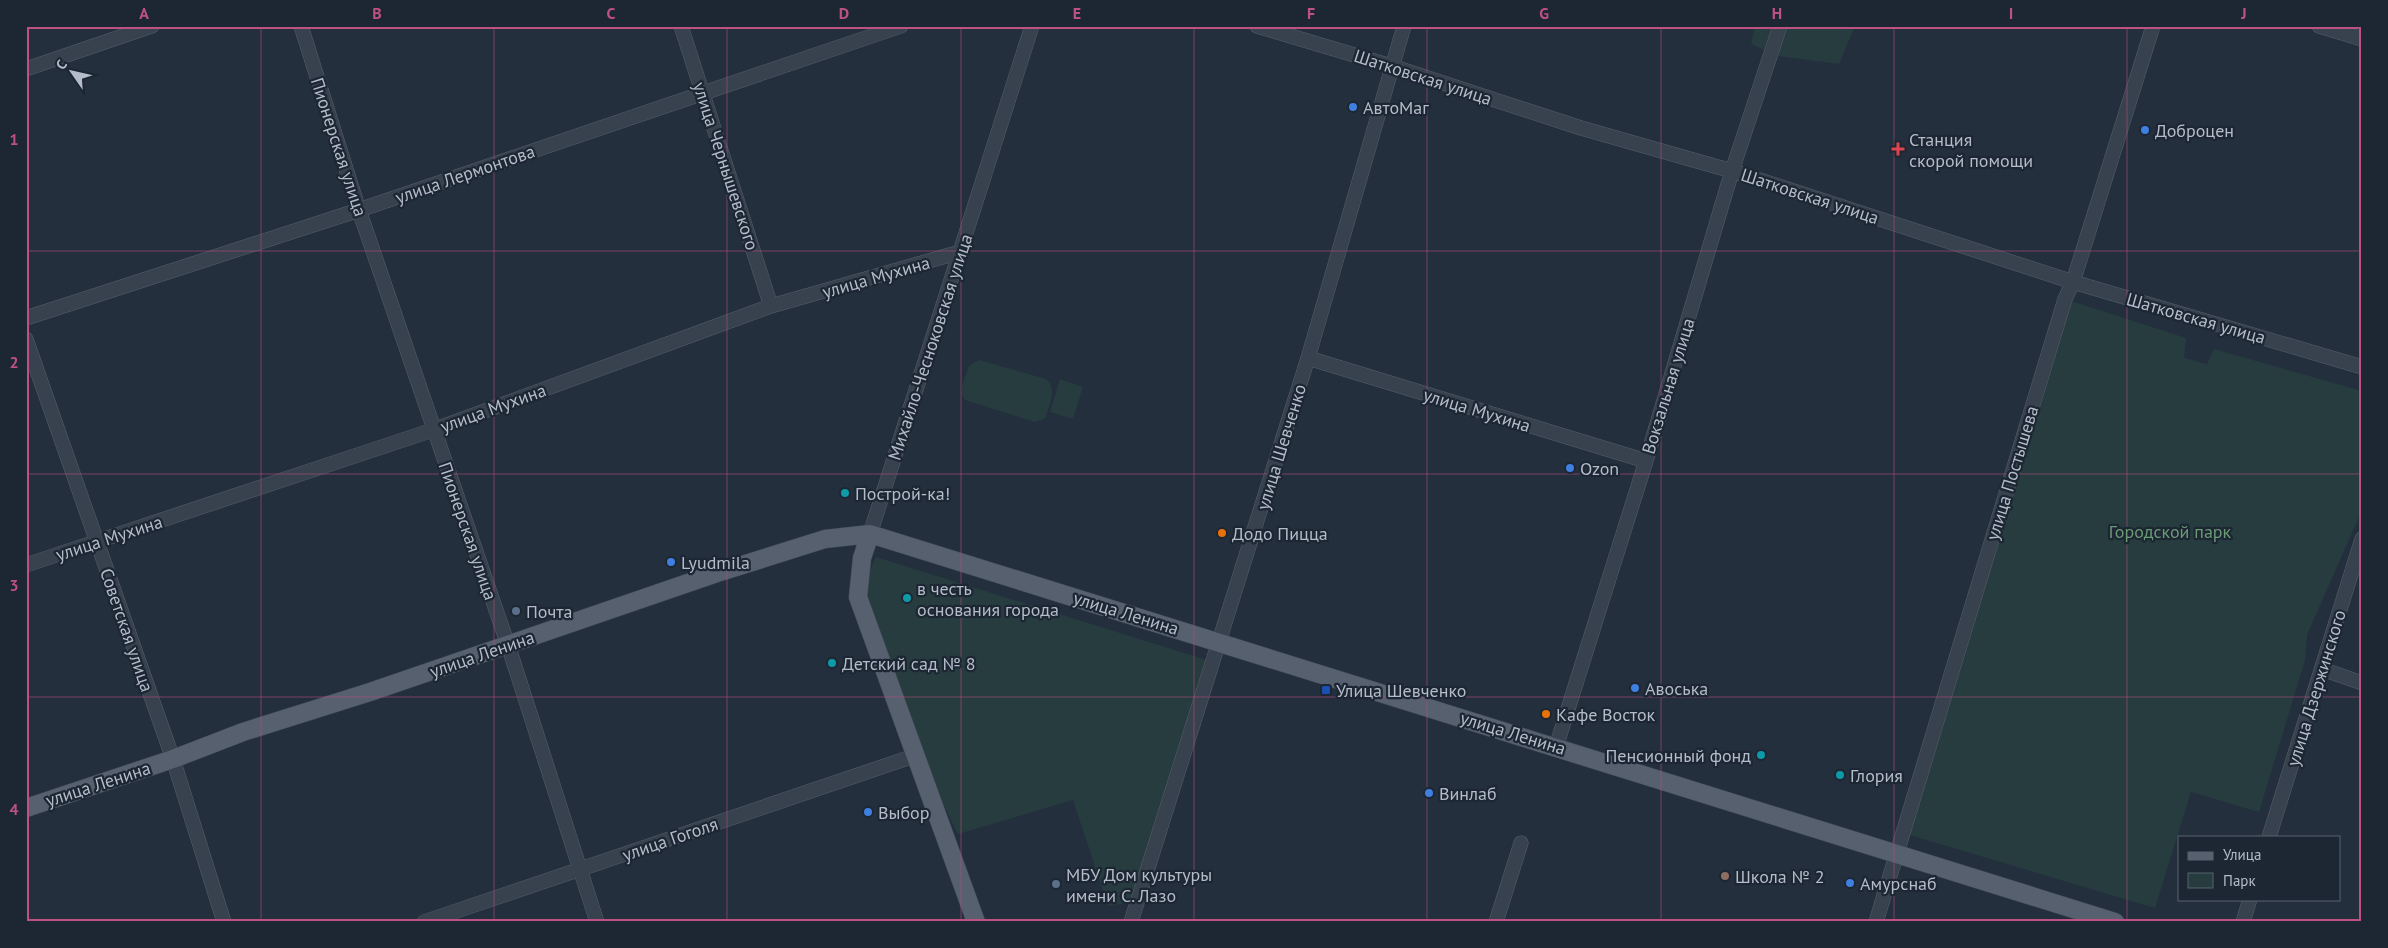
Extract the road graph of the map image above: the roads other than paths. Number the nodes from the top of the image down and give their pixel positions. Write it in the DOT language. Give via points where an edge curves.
graph roads {
  1 [pos="152,26"];
  2 [pos="301,26"];
  3 [pos="680,26"];
  4 [pos="901,26"];
  5 [pos="1032,26"];
  6 [pos="1257,26"];
  7 [pos="1404,26"];
  8 [pos="1780,26"];
  9 [pos="2153,26"];
  10 [pos="2319,26"];
  11 [pos="2362,39"];
  12 [pos="1391,66"];
  13 [pos="26,68"];
  14 [pos="702,95"];
  15 [pos="1732,171"];
  16 [pos="359,210"];
  17 [pos="960,252"];
  18 [pos="2073,282"];
  19 [pos="771,306"];
  20 [pos="26,318"];
  21 [pos="26,339"];
  22 [pos="1308,358"];
  23 [pos="2362,367"];
  24 [pos="433,430"];
  25 [pos="1646,461"];
  26 [pos="870,534"];
  27 [pos="2362,539"];
  28 [pos="96,542"];
  29 [pos="26,565"];
  30 [pos="1220,642"];
  31 [pos="508,645"];
  32 [pos="2322,669"];
  33 [pos="2362,684"];
  34 [pos="1556,747"];
  35 [pos="917,755"];
  36 [pos="173,759"];
  37 [pos="26,808"];
  38 [pos="2270,836"];
  39 [pos="1521,843"];
  40 [pos="1896,855"];
  41 [pos="579,870"];
  42 [pos="2250,900"];
  43 [pos="224,922"];
  44 [pos="424,922"];
  45 [pos="597,922"];
  46 [pos="976,922"];
  47 [pos="1130,922"];
  48 [pos="1496,922"];
  49 [pos="1876,922"];
  50 [pos="2115,922"];
  51 [pos="2243,922"];
  1 -- 13 [label="street"];
  2 -- 16 [label="street, Пионерская улица"];
  3 -- 14 [label="street, улица Чернышевского"];
  4 -- 14 [label="street, улица Лермонтова"];
  5 -- 17 [label="street, Михайло-Чесноковская улица"];
  6 -- 12 [label="street, Шатковская улица"];
  7 -- 12 [label="street, улица Шевченко"];
  8 -- 15 [label="street, Вокзальная улица"];
  9 -- 18 [label="street, улица Постышева"];
  10 -- 11 [label="street"];
  12 -- 15 [label="street, Шатковская улица" via="1582,128"];
  12 -- 22 [label="street, улица Шевченко"];
  14 -- 16 [label="street, улица Лермонтова"];
  14 -- 19 [label="street, улица Чернышевского"];
  15 -- 18 [label="street, Шатковская улица"];
  15 -- 25 [label="street, Вокзальная улица"];
  16 -- 20 [label="street, улица Лермонтова"];
  16 -- 24 [label="street, Пионерская улица"];
  17 -- 19 [label="street, улица Мухина"];
  17 -- 26 [label="street, Михайло-Чесноковская улица"];
  18 -- 23 [label="street, Шатковская улица"];
  18 -- 40 [label="street, улица Постышева" via="2065,299"];
  19 -- 24 [label="street, улица Мухина"];
  21 -- 28 [label="street, Советская улица"];
  22 -- 25 [label="street, улица Мухина"];
  22 -- 30 [label="street, улица Шевченко"];
  24 -- 28 [label="street, улица Мухина"];
  24 -- 31 [label="street, Пионерская улица"];
  25 -- 34 [label="street, Вокзальная улица"];
  26 -- 30 [label="main road, улица Ленина"];
  26 -- 31 [label="main road, улица Ленина" via="826,540 717,573"];
  26 -- 35 [label="main road, Михайло-Чесноковская улица" via="862,558 858,597"];
  27 -- 32 [label="street, улица Дзержинского"];
  28 -- 29 [label="street, улица Мухина"];
  28 -- 36 [label="street, Советская улица"];
  30 -- 34 [label="main road, улица Ленина"];
  30 -- 47 [label="street, улица Шевченко"];
  31 -- 36 [label="main road, улица Ленина" via="243,732"];
  31 -- 41 [label="street, Пионерская улица"];
  32 -- 33 [label="street"];
  32 -- 38 [label="street, улица Дзержинского"];
  34 -- 40 [label="main road, улица Ленина"];
  35 -- 41 [label="street, улица Гоголя"];
  35 -- 46 [label="main road, Михайло-Чесноковская улица"];
  36 -- 37 [label="main road, улица Ленина"];
  36 -- 43 [label="street, Советская улица"];
  39 -- 48 [label="street"];
  40 -- 49 [label="street, улица Постышева"];
  40 -- 50 [label="main road, улица Ленина"];
  41 -- 44 [label="street, улица Гоголя"];
  41 -- 45 [label="street, Пионерская улица"];
  42 -- 51 [label="street"];
}
